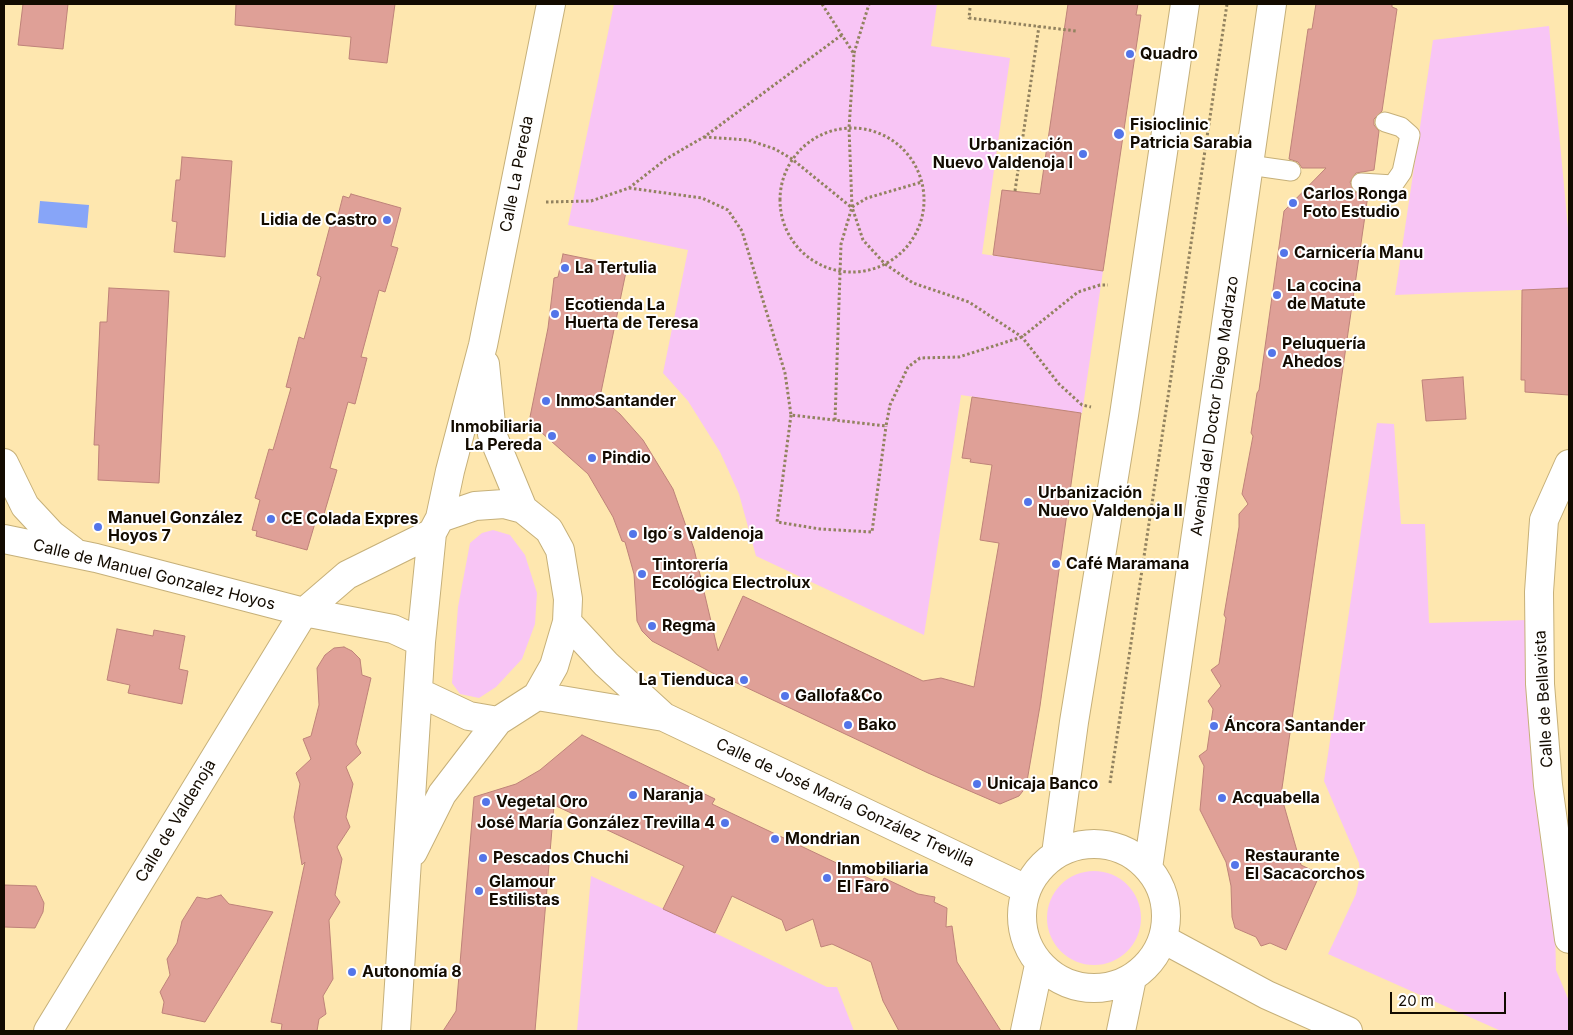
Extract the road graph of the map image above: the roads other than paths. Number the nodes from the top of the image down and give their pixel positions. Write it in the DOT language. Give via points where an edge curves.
graph roads {
  1 [pos="551,4"];
  2 [pos="1185,4"];
  3 [pos="1272,4"];
  4 [pos="1385,122"];
  5 [pos="1249,165"];
  6 [pos="1291,171"];
  7 [pos="1361,183"];
  8 [pos="483,345"];
  9 [pos="4,463"];
  10 [pos="1569,464"];
  11 [pos="523,510"];
  12 [pos="436,525"];
  13 [pos="4,539"];
  14 [pos="76,553"];
  15 [pos="304,612"];
  16 [pos="567,622"];
  17 [pos="421,642"];
  18 [pos="418,692"];
  19 [pos="537,696"];
  20 [pos="664,717"];
  21 [pos="498,720"];
  22 [pos="1056,854"];
  23 [pos="408,862"];
  24 [pos="1148,868"];
  25 [pos="1026,889"];
  26 [pos="1162,939"];
  27 [pos="1569,939"];
  28 [pos="1039,965"];
  29 [pos="1132,978"];
  30 [pos="48,1031"];
  31 [pos="396,1031"];
  32 [pos="1025,1031"];
  33 [pos="1122,1031"];
  34 [pos="1348,1031"];
  1 -- 8 [label="street, Calle La Pereda"];
  2 -- 22 [label="street"];
  3 -- 5 [label="street, Avenida del Doctor Diego Madrazo"];
  4 -- 7 [label="lane" via="1402,127 1410,135 1402,172 1393,185"];
  5 -- 6 [label="lane"];
  5 -- 24 [label="street, Avenida del Doctor Diego Madrazo"];
  8 -- 11 [label="street, Calle La Pereda" via="492,434"];
  8 -- 12 [label="street, Calle La Pereda"];
  9 -- 14 [label="street" via="25,506"];
  10 -- 27 [label="street, Calle de Bellavista" via="1544,520 1539,592 1540,684 1548,785"];
  11 -- 12 [label="street" via="504,504 476,506"];
  11 -- 16 [label="street" via="549,530 560,550 568,598"];
  12 -- 15 [label="street" via="347,575"];
  12 -- 17 [label="street, Calle La Pereda"];
  13 -- 14 [label="street, Calle de Manuel Gonzalez Hoyos"];
  14 -- 15 [label="street, Calle de Manuel Gonzalez Hoyos"];
  15 -- 17 [label="street, Calle de Manuel Gonzalez Hoyos" via="393,629"];
  15 -- 30 [label="street, Calle de Valdenoja"];
  16 -- 19 [label="street" via="554,666"];
  16 -- 20 [label="street, Calle de José María González Trevilla" via="606,664"];
  17 -- 18 [label="street, Calle La Pereda"];
  18 -- 21 [label="street" via="469,716"];
  18 -- 23 [label="street, Calle La Pereda"];
  19 -- 20 [label="street, Calle de José María González Trevilla"];
  19 -- 21 [label="street"];
  20 -- 25 [label="street, Calle de José María González Trevilla"];
  21 -- 23 [label="street" via="442,794"];
  22 -- 24 [label="street" via="1069,847 1090,843 1112,846 1132,854"];
  22 -- 25 [label="street" via="1036,871"];
  23 -- 31 [label="street, Calle La Pereda"];
  24 -- 26 [label="street" via="1159,883 1165,901"];
  25 -- 28 [label="street" via="1020,915 1025,942"];
  26 -- 29 [label="street" via="1156,954"];
  26 -- 34 [label="street" via="1266,996"];
  28 -- 29 [label="street" via="1059,980 1083,989 1108,988"];
  28 -- 32 [label="street"];
  29 -- 33 [label="street"];
}
